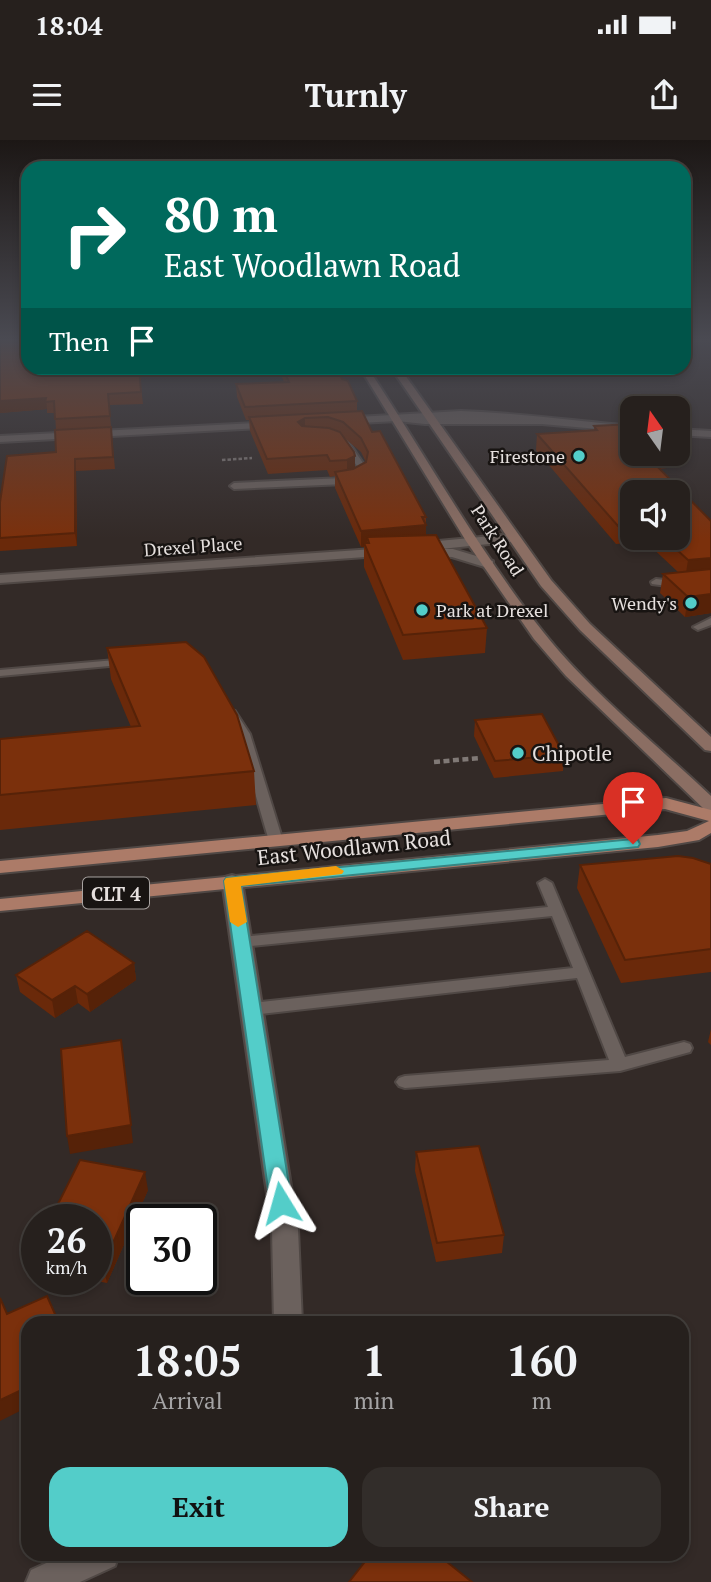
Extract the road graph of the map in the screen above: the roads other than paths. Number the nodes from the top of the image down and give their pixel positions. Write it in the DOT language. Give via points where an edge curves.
graph roads {
  1 [pos="389,405"];
  2 [pos="421,405"];
  3 [pos="397,418"];
  4 [pos="430,419"];
  5 [pos="333,422"];
  6 [pos="287,424"];
  7 [pos="620,428"];
  8 [pos="711,428"];
  9 [pos="690,429"];
  10 [pos="690,432"];
  11 [pos="711,434"];
  12 [pos="332,437"];
  13 [pos="0,439"];
  14 [pos="234,486"];
  15 [pos="513,538"];
  16 [pos="473,541"];
  17 [pos="389,552"];
  18 [pos="488,564"];
  19 [pos="0,579"];
  20 [pos="656,582"];
  21 [pos="711,582"];
  22 [pos="711,621"];
  23 [pos="698,627"];
  24 [pos="142,661"];
  25 [pos="0,673"];
  26 [pos="225,705"];
  27 [pos="711,746"];
  28 [pos="711,806"];
  29 [pos="711,816"];
  30 [pos="711,826"];
  31 [pos="276,841"];
  32 [pos="0,867"];
  33 [pos="232,881"];
  34 [pos="545,883"];
  35 [pos="0,905"];
  36 [pos="555,911"];
  37 [pos="242,942"];
  38 [pos="583,972"];
  39 [pos="252,1009"];
  40 [pos="684,1048"];
  41 [pos="620,1065"];
  42 [pos="405,1082"];
  43 [pos="288,1316"];
  44 [pos="88,1561"];
  45 [pos="43,1582"];
  1 -- 3 [label="main road, Park Road"];
  2 -- 4 [label="main road, Park Road"];
  3 -- 4 [label="street"];
  3 -- 5 [label="street"];
  3 -- 16 [label="main road, Park Road"];
  4 -- 7 [label="street"];
  4 -- 15 [label="main road, Park Road"];
  6 -- 13 [label="street"];
  8 -- 9 [label="street"];
  10 -- 11 [label="street"];
  12 -- 14 [label="lane" via="348,444 363,469 360,475 337,482"];
  15 -- 16 [label="street, Drexel Place"];
  15 -- 27 [label="main road, Park Road" via="585,627"];
  16 -- 17 [label="street, Drexel Place"];
  16 -- 18 [label="main road, Park Road"];
  17 -- 18 [label="street, Drexel Place" via="445,552"];
  17 -- 19 [label="street, Drexel Place"];
  18 -- 28 [label="main road, Park Road" via="554,655"];
  20 -- 21 [label="lane"];
  22 -- 23 [label="lane"];
  24 -- 25 [label="lane"];
  26 -- 31 [label="lane" via="244,734"];
  29 -- 31 [label="main road, East Woodlawn Road" via="666,803"];
  30 -- 33 [label="main road, East Woodlawn Road / CLT 4" via="692,836 658,841"];
  31 -- 32 [label="main road, East Woodlawn Road"];
  33 -- 35 [label="main road, East Woodlawn Road / CLT 4"];
  33 -- 37 [label="street"];
  34 -- 36 [label="lane"];
  36 -- 37 [label="lane"];
  36 -- 38 [label="lane"];
  37 -- 39 [label="street"];
  38 -- 39 [label="lane"];
  38 -- 41 [label="lane"];
  39 -- 43 [label="street" via="285,1229"];
  40 -- 41 [label="lane"];
  41 -- 42 [label="lane"];
  44 -- 45 [label="street"];
}
